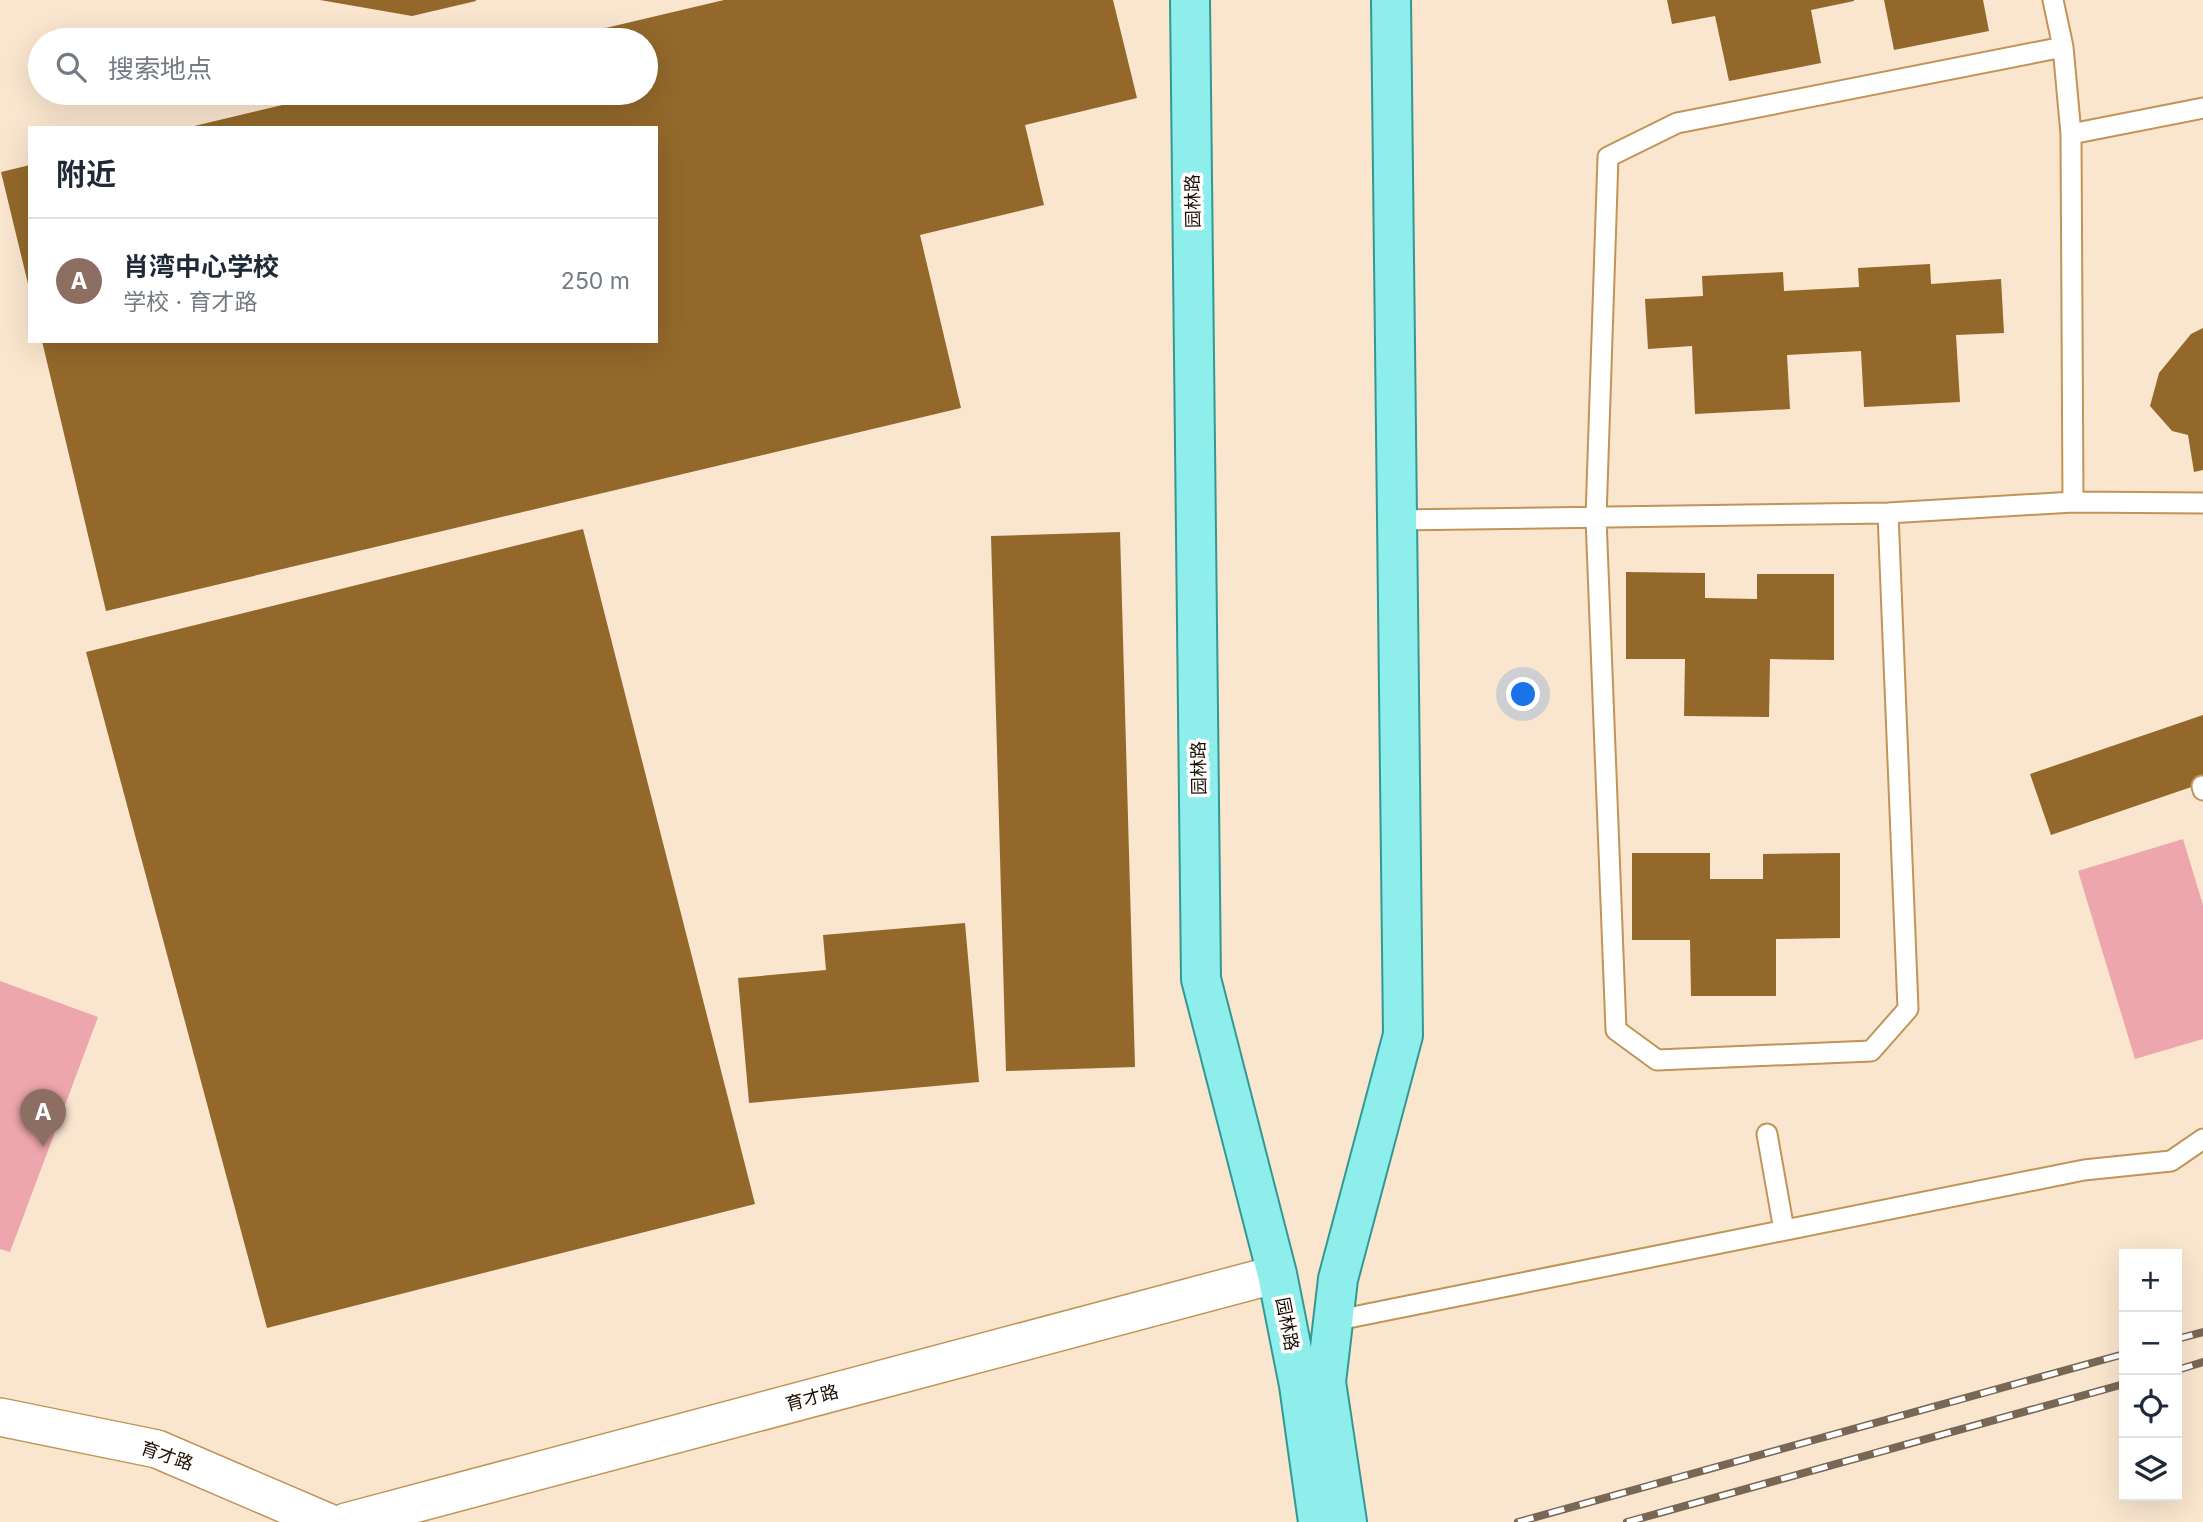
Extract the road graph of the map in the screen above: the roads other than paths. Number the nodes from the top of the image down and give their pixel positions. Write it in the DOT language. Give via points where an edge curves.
graph roads {
  1 [pos="1190,0"];
  2 [pos="1391,0"];
  3 [pos="2053,0"];
  4 [pos="2063,47"];
  5 [pos="2203,108"];
  6 [pos="2071,134"];
  7 [pos="2073,502"];
  8 [pos="2203,503"];
  9 [pos="1888,513"];
  10 [pos="1596,518"];
  11 [pos="1397,520"];
  12 [pos="1767,1134"];
  13 [pos="2203,1139"];
  14 [pos="1784,1230"];
  15 [pos="1277,1274"];
  16 [pos="1333,1321"];
  17 [pos="0,1417"];
  18 [pos="327,1522"];
  19 [pos="346,1522"];
  20 [pos="1318,1522"];
  21 [pos="1347,1522"];
  1 -- 15 [label="main road, 园林路" via="1201,979"];
  2 -- 11 [label="main road"];
  3 -- 4 [label="lane"];
  4 -- 6 [label="lane"];
  4 -- 10 [label="lane" via="1678,123 1608,157"];
  5 -- 6 [label="lane"];
  6 -- 7 [label="lane"];
  7 -- 8 [label="lane"];
  7 -- 9 [label="lane"];
  9 -- 10 [label="lane"];
  9 -- 10 [label="lane" via="1908,1009 1871,1051 1657,1060 1616,1030"];
  10 -- 11 [label="lane"];
  11 -- 16 [label="main road" via="1403,1035 1338,1279"];
  12 -- 14 [label="lane"];
  13 -- 14 [label="lane" via="2171,1161 2084,1170"];
  14 -- 16 [label="lane"];
  15 -- 19 [label="street, 育才路"];
  15 -- 20 [label="main road, 园林路" via="1299,1385"];
  16 -- 21 [label="main road" via="1326,1382"];
  17 -- 18 [label="street, 育才路" via="157,1449"];
}
